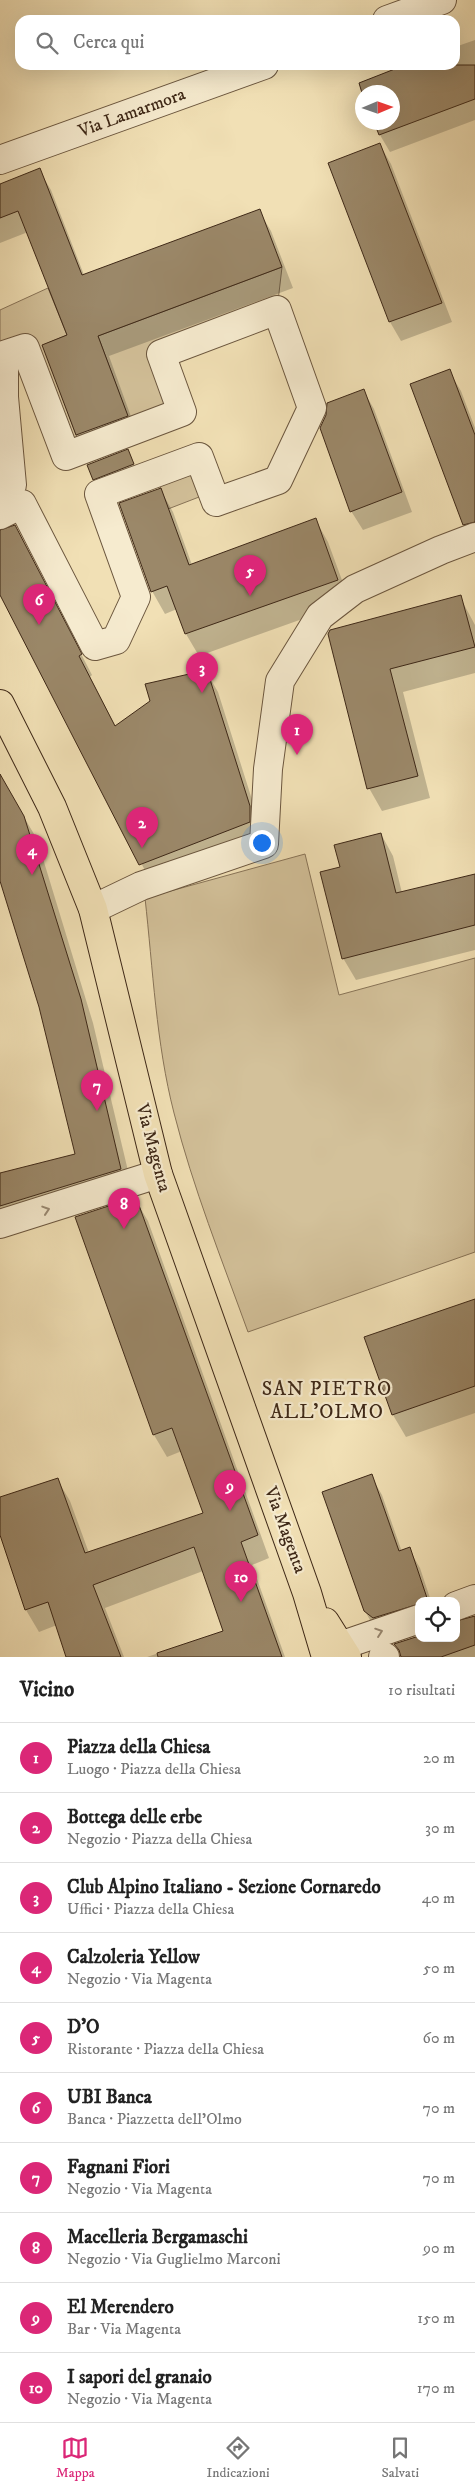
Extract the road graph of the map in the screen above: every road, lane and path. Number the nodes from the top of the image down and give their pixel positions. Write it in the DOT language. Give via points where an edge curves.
graph roads {
  1 [pos="442,0"];
  2 [pos="401,15"];
  3 [pos="250,70"];
  4 [pos="0,160"];
  5 [pos="0,489"];
  6 [pos="0,515"];
  7 [pos="475,537"];
  8 [pos="0,704"];
  9 [pos="93,909"];
  10 [pos="158,1174"];
  11 [pos="0,1224"];
  12 [pos="475,1599"];
  13 [pos="460,1605"];
  14 [pos="415,1621"];
  15 [pos="338,1653"];
  1 -- 2 [label="street"];
  3 -- 4 [label="street, Via Lamarmora"];
  5 -- 6 [label="street" via="12,485 4,397 4,355 25,348 66,456 182,412 161,354 277,310 312,408 278,480 216,502 199,457 99,494 136,597 116,640 94,646 22,504"];
  7 -- 9 [label="street" via="355,589 320,616 280,681 268,769 264,844 141,886"];
  8 -- 9 [label="main road, Via Magenta" via="52,806"];
  9 -- 10 [label="main road, Via Magenta"];
  11 -- 10 [label="street, one-way"];
  10 -- 15 [label="main road, Via Magenta" via="307,1593"];
  12 -- 13 [label="street"];
  15 -- 14 [label="street, one-way"];
}
